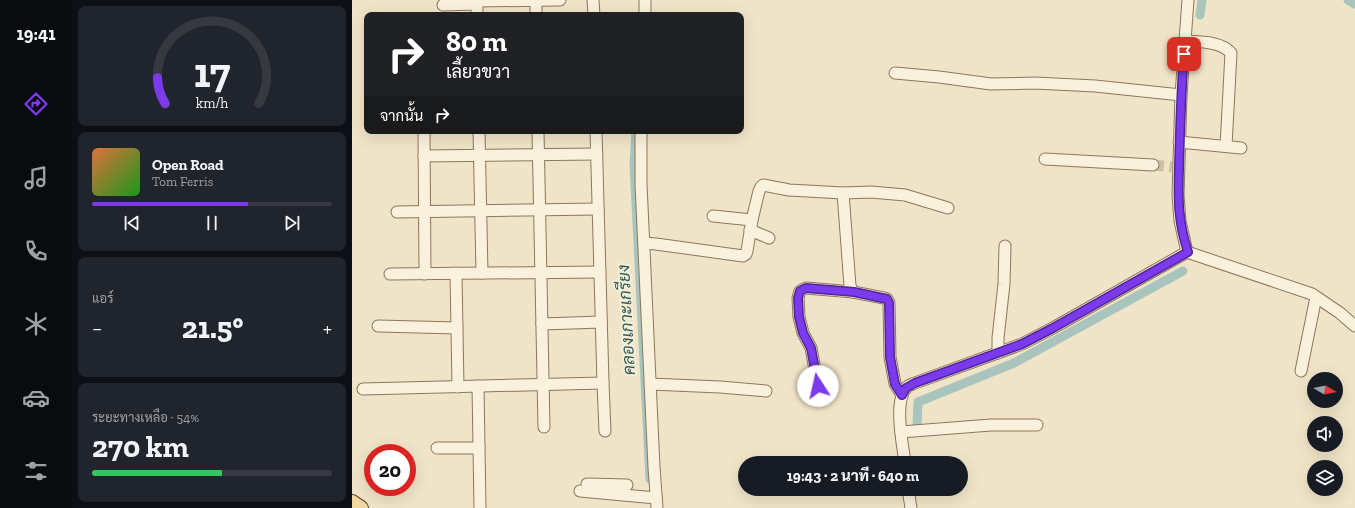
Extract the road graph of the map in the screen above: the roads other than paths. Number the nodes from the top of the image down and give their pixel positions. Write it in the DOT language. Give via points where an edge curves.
graph roads {
  1 [pos="536,0"];
  2 [pos="560,0"];
  3 [pos="593,0"];
  4 [pos="644,0"];
  5 [pos="1188,0"];
  6 [pos="477,2"];
  7 [pos="443,4"];
  8 [pos="536,12"];
  9 [pos="594,12"];
  10 [pos="645,12"];
  11 [pos="1184,41"];
  12 [pos="895,73"];
  13 [pos="1181,95"];
  14 [pos="424,134"];
  15 [pos="480,134"];
  16 [pos="538,134"];
  17 [pos="596,134"];
  18 [pos="641,134"];
  19 [pos="1179,142"];
  20 [pos="1226,146"];
  21 [pos="1241,148"];
  22 [pos="597,154"];
  23 [pos="480,155"];
  24 [pos="539,155"];
  25 [pos="424,156"];
  26 [pos="1045,159"];
  27 [pos="1153,165"];
  28 [pos="843,193"];
  29 [pos="948,208"];
  30 [pos="598,210"];
  31 [pos="481,211"];
  32 [pos="540,211"];
  33 [pos="398,212"];
  34 [pos="425,212"];
  35 [pos="713,216"];
  36 [pos="751,225"];
  37 [pos="769,238"];
  38 [pos="644,243"];
  39 [pos="1005,246"];
  40 [pos="1188,252"];
  41 [pos="541,272"];
  42 [pos="600,272"];
  43 [pos="482,273"];
  44 [pos="390,274"];
  45 [pos="425,274"];
  46 [pos="456,274"];
  47 [pos="854,292"];
  48 [pos="1316,297"];
  49 [pos="601,322"];
  50 [pos="542,324"];
  51 [pos="378,326"];
  52 [pos="1355,326"];
  53 [pos="457,328"];
  54 [pos="998,353"];
  55 [pos="1301,371"];
  56 [pos="603,383"];
  57 [pos="543,384"];
  58 [pos="650,384"];
  59 [pos="478,386"];
  60 [pos="818,386"];
  61 [pos="458,387"];
  62 [pos="363,389"];
  63 [pos="766,391"];
  64 [pos="902,395"];
  65 [pos="1037,425"];
  66 [pos="544,427"];
  67 [pos="605,431"];
  68 [pos="901,432"];
  69 [pos="437,448"];
  70 [pos="479,448"];
  71 [pos="904,456"];
  72 [pos="583,488"];
  73 [pos="909,496"];
  74 [pos="653,500"];
  75 [pos="352,502"];
  76 [pos="361,508"];
  77 [pos="480,508"];
  78 [pos="911,508"];
  1 -- 2 [label="street"];
  1 -- 6 [label="street"];
  1 -- 8 [label="street"];
  3 -- 9 [label="street"];
  4 -- 10 [label="street"];
  5 -- 11 [label="street"];
  6 -- 7 [label="street"];
  11 -- 13 [label="street"];
  11 -- 20 [label="street" via="1221,45 1231,53"];
  12 -- 13 [label="street" via="991,84 1095,86"];
  13 -- 19 [label="street"];
  14 -- 25 [label="street"];
  15 -- 23 [label="street"];
  16 -- 24 [label="street"];
  17 -- 22 [label="street"];
  18 -- 38 [label="street"];
  19 -- 20 [label="street"];
  19 -- 40 [label="street" via="1176,167 1180,221"];
  20 -- 21 [label="street"];
  22 -- 24 [label="street"];
  22 -- 30 [label="street"];
  23 -- 24 [label="street"];
  23 -- 25 [label="street"];
  23 -- 31 [label="street"];
  24 -- 32 [label="street"];
  25 -- 34 [label="street"];
  26 -- 27 [label="street"];
  28 -- 29 [label="street" via="905,195"];
  28 -- 36 [label="street" via="789,190 763,185 759,191"];
  28 -- 47 [label="street" via="850,286"];
  30 -- 32 [label="street"];
  30 -- 42 [label="street"];
  31 -- 32 [label="street"];
  31 -- 34 [label="street"];
  31 -- 43 [label="street"];
  32 -- 41 [label="street"];
  33 -- 34 [label="street"];
  34 -- 45 [label="street"];
  35 -- 36 [label="street"];
  36 -- 37 [label="street"];
  36 -- 38 [label="street" via="746,254 743,256"];
  38 -- 58 [label="street"];
  39 -- 54 [label="street"];
  40 -- 48 [label="street"];
  40 -- 54 [label="street" via="1053,328"];
  41 -- 42 [label="street"];
  41 -- 43 [label="street"];
  41 -- 50 [label="street"];
  42 -- 49 [label="street"];
  43 -- 46 [label="street"];
  44 -- 45 [label="street"];
  45 -- 46 [label="street"];
  46 -- 53 [label="street"];
  47 -- 60 [label="street" via="806,288 800,291 799,317 803,333 811,348"];
  47 -- 64 [label="street" via="884,298 889,303 890,357 895,384"];
  48 -- 52 [label="street"];
  48 -- 55 [label="street"];
  49 -- 50 [label="street"];
  49 -- 56 [label="street"];
  50 -- 57 [label="street"];
  51 -- 53 [label="street"];
  53 -- 61 [label="street"];
  54 -- 64 [label="street" via="915,383 906,388"];
  56 -- 57 [label="street"];
  56 -- 67 [label="street"];
  57 -- 59 [label="street"];
  57 -- 66 [label="street"];
  58 -- 63 [label="street"];
  58 -- 74 [label="street"];
  59 -- 61 [label="street"];
  59 -- 70 [label="street"];
  61 -- 62 [label="street"];
  64 -- 68 [label="street"];
  65 -- 68 [label="street" via="991,425"];
  68 -- 71 [label="street"];
  69 -- 70 [label="street"];
  70 -- 77 [label="street"];
  72 -- 74 [label="street" via="627,486"];
  73 -- 78 [label="street"];
  75 -- 76 [label="main road"];
}
